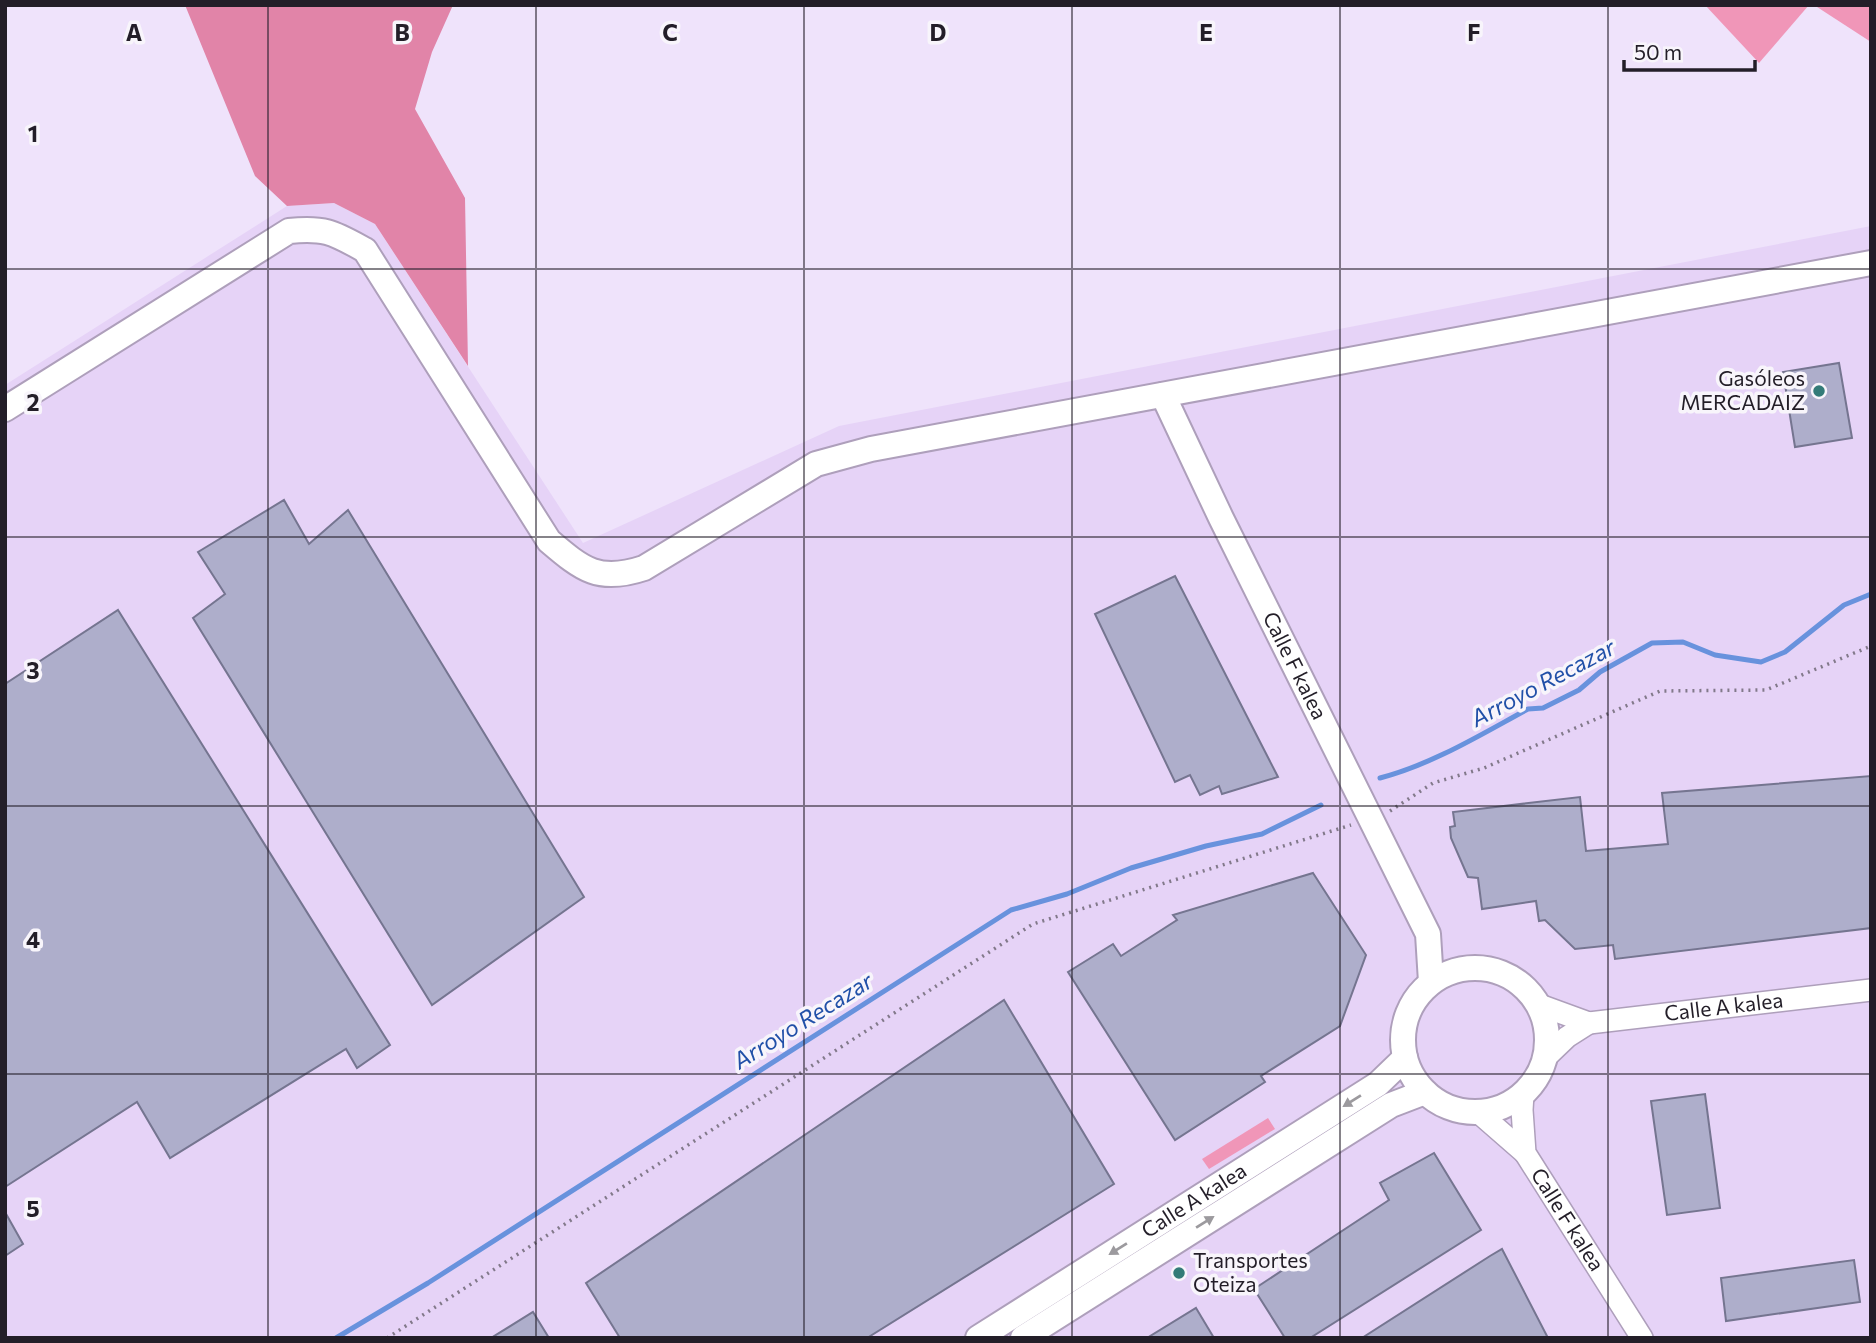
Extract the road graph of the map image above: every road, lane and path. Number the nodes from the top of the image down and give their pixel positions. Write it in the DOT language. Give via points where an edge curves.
graph roads {
  1 [pos="1871,263"];
  2 [pos="1163,395"];
  3 [pos="5,409"];
  4 [pos="1871,646"];
  5 [pos="1368,816"];
  6 [pos="1428,934"];
  7 [pos="1468,968"];
  8 [pos="1431,982"];
  9 [pos="1871,989"];
  10 [pos="1537,1004"];
  11 [pos="1589,1023"];
  12 [pos="1405,1058"];
  13 [pos="1544,1059"];
  14 [pos="1425,1092"];
  15 [pos="1523,1094"];
  16 [pos="1478,1112"];
  17 [pos="1525,1153"];
  18 [pos="387,1338"];
  19 [pos="978,1338"];
  20 [pos="1023,1338"];
  21 [pos="1642,1338"];
  1 -- 2 [label="street"];
  2 -- 3 [label="street" via="877,448 816,464 644,568 621,576 598,573 575,563 550,541 365,250 315,228 289,231"];
  2 -- 5 [label="street, Calle F kalea"];
  4 -- 5 [label="path" via="1766,690 1660,691 1484,768 1433,783 1386,813"];
  5 -- 6 [label="street, Calle F kalea"];
  5 -- 18 [label="path" via="1349,826 1033,924"];
  6 -- 7 [label="street, Calle F kalea"];
  6 -- 8 [label="street, Calle F kalea"];
  7 -- 8 [label="street"];
  7 -- 10 [label="street" via="1515,980"];
  8 -- 12 [label="street" via="1419,994 1404,1025"];
  9 -- 11 [label="street, Calle A kalea"];
  10 -- 11 [label="street, Calle A kalea"];
  10 -- 13 [label="street" via="1545,1021"];
  11 -- 13 [label="street"];
  12 -- 14 [label="street"];
  12 -- 19 [label="street, Calle A kalea, one-way" via="1378,1084"];
  13 -- 15 [label="street"];
  14 -- 16 [label="street" via="1459,1110"];
  20 -- 14 [label="street, Calle A kalea, one-way" via="1391,1105"];
  15 -- 16 [label="street" via="1502,1107"];
  15 -- 17 [label="street, Calle F kalea"];
  16 -- 17 [label="street"];
  17 -- 21 [label="street, Calle F kalea"];
}
